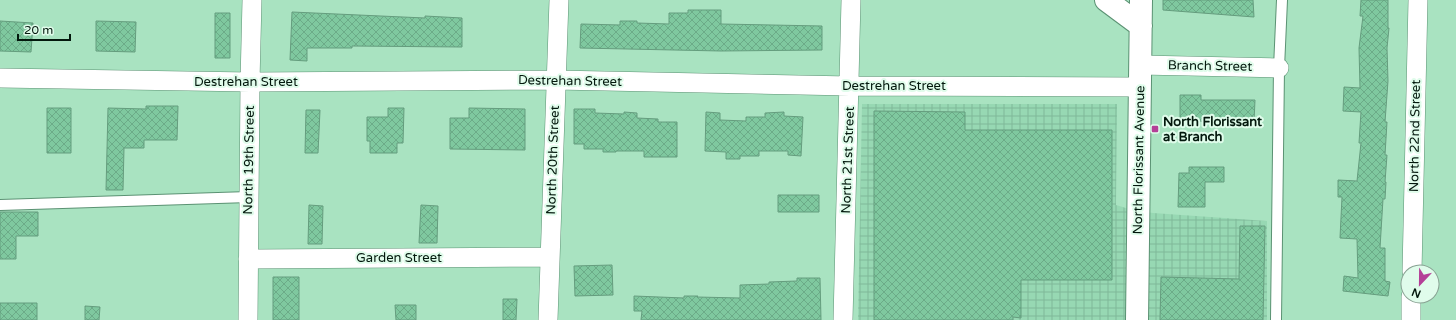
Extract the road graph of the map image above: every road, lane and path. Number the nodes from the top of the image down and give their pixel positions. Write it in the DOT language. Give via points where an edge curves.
graph roads {
  1 [pos="252,0"];
  2 [pos="559,0"];
  3 [pos="851,0"];
  4 [pos="1106,0"];
  5 [pos="1141,0"];
  6 [pos="1282,0"];
  7 [pos="1418,0"];
  8 [pos="1141,26"];
  9 [pos="1140,65"];
  10 [pos="1279,68"];
  11 [pos="0,78"];
  12 [pos="556,80"];
  13 [pos="250,82"];
  14 [pos="850,86"];
  15 [pos="1140,87"];
  16 [pos="249,197"];
  17 [pos="0,204"];
  18 [pos="549,257"];
  19 [pos="248,259"];
  20 [pos="1412,264"];
  21 [pos="1411,304"];
  22 [pos="248,320"];
  23 [pos="548,320"];
  24 [pos="843,320"];
  25 [pos="1137,320"];
  26 [pos="1276,320"];
  27 [pos="1411,320"];
  1 -- 13 [label="street, North 19th Street"];
  2 -- 12 [label="street, North 20th Street"];
  3 -- 14 [label="street, North 21st Street"];
  4 -- 8 [label="main road"];
  5 -- 8 [label="main road, North Florissant Avenue"];
  6 -- 10 [label="lane"];
  7 -- 20 [label="street, North 22nd Street"];
  8 -- 9 [label="main road, North Florissant Avenue"];
  9 -- 10 [label="street, Branch Street"];
  9 -- 15 [label="main road, North Florissant Avenue"];
  10 -- 26 [label="lane"];
  11 -- 13 [label="street, Destrehan Street"];
  12 -- 13 [label="street, Destrehan Street"];
  12 -- 14 [label="street, Destrehan Street"];
  12 -- 18 [label="street, North 20th Street"];
  13 -- 16 [label="street, North 19th Street"];
  14 -- 15 [label="street, Destrehan Street"];
  14 -- 24 [label="street, North 21st Street"];
  15 -- 25 [label="main road, North Florissant Avenue"];
  16 -- 17 [label="lane"];
  16 -- 19 [label="street, North 19th Street"];
  18 -- 19 [label="street, Garden Street"];
  18 -- 23 [label="street, North 20th Street"];
  19 -- 22 [label="street, North 19th Street"];
  21 -- 27 [label="street"];
}
